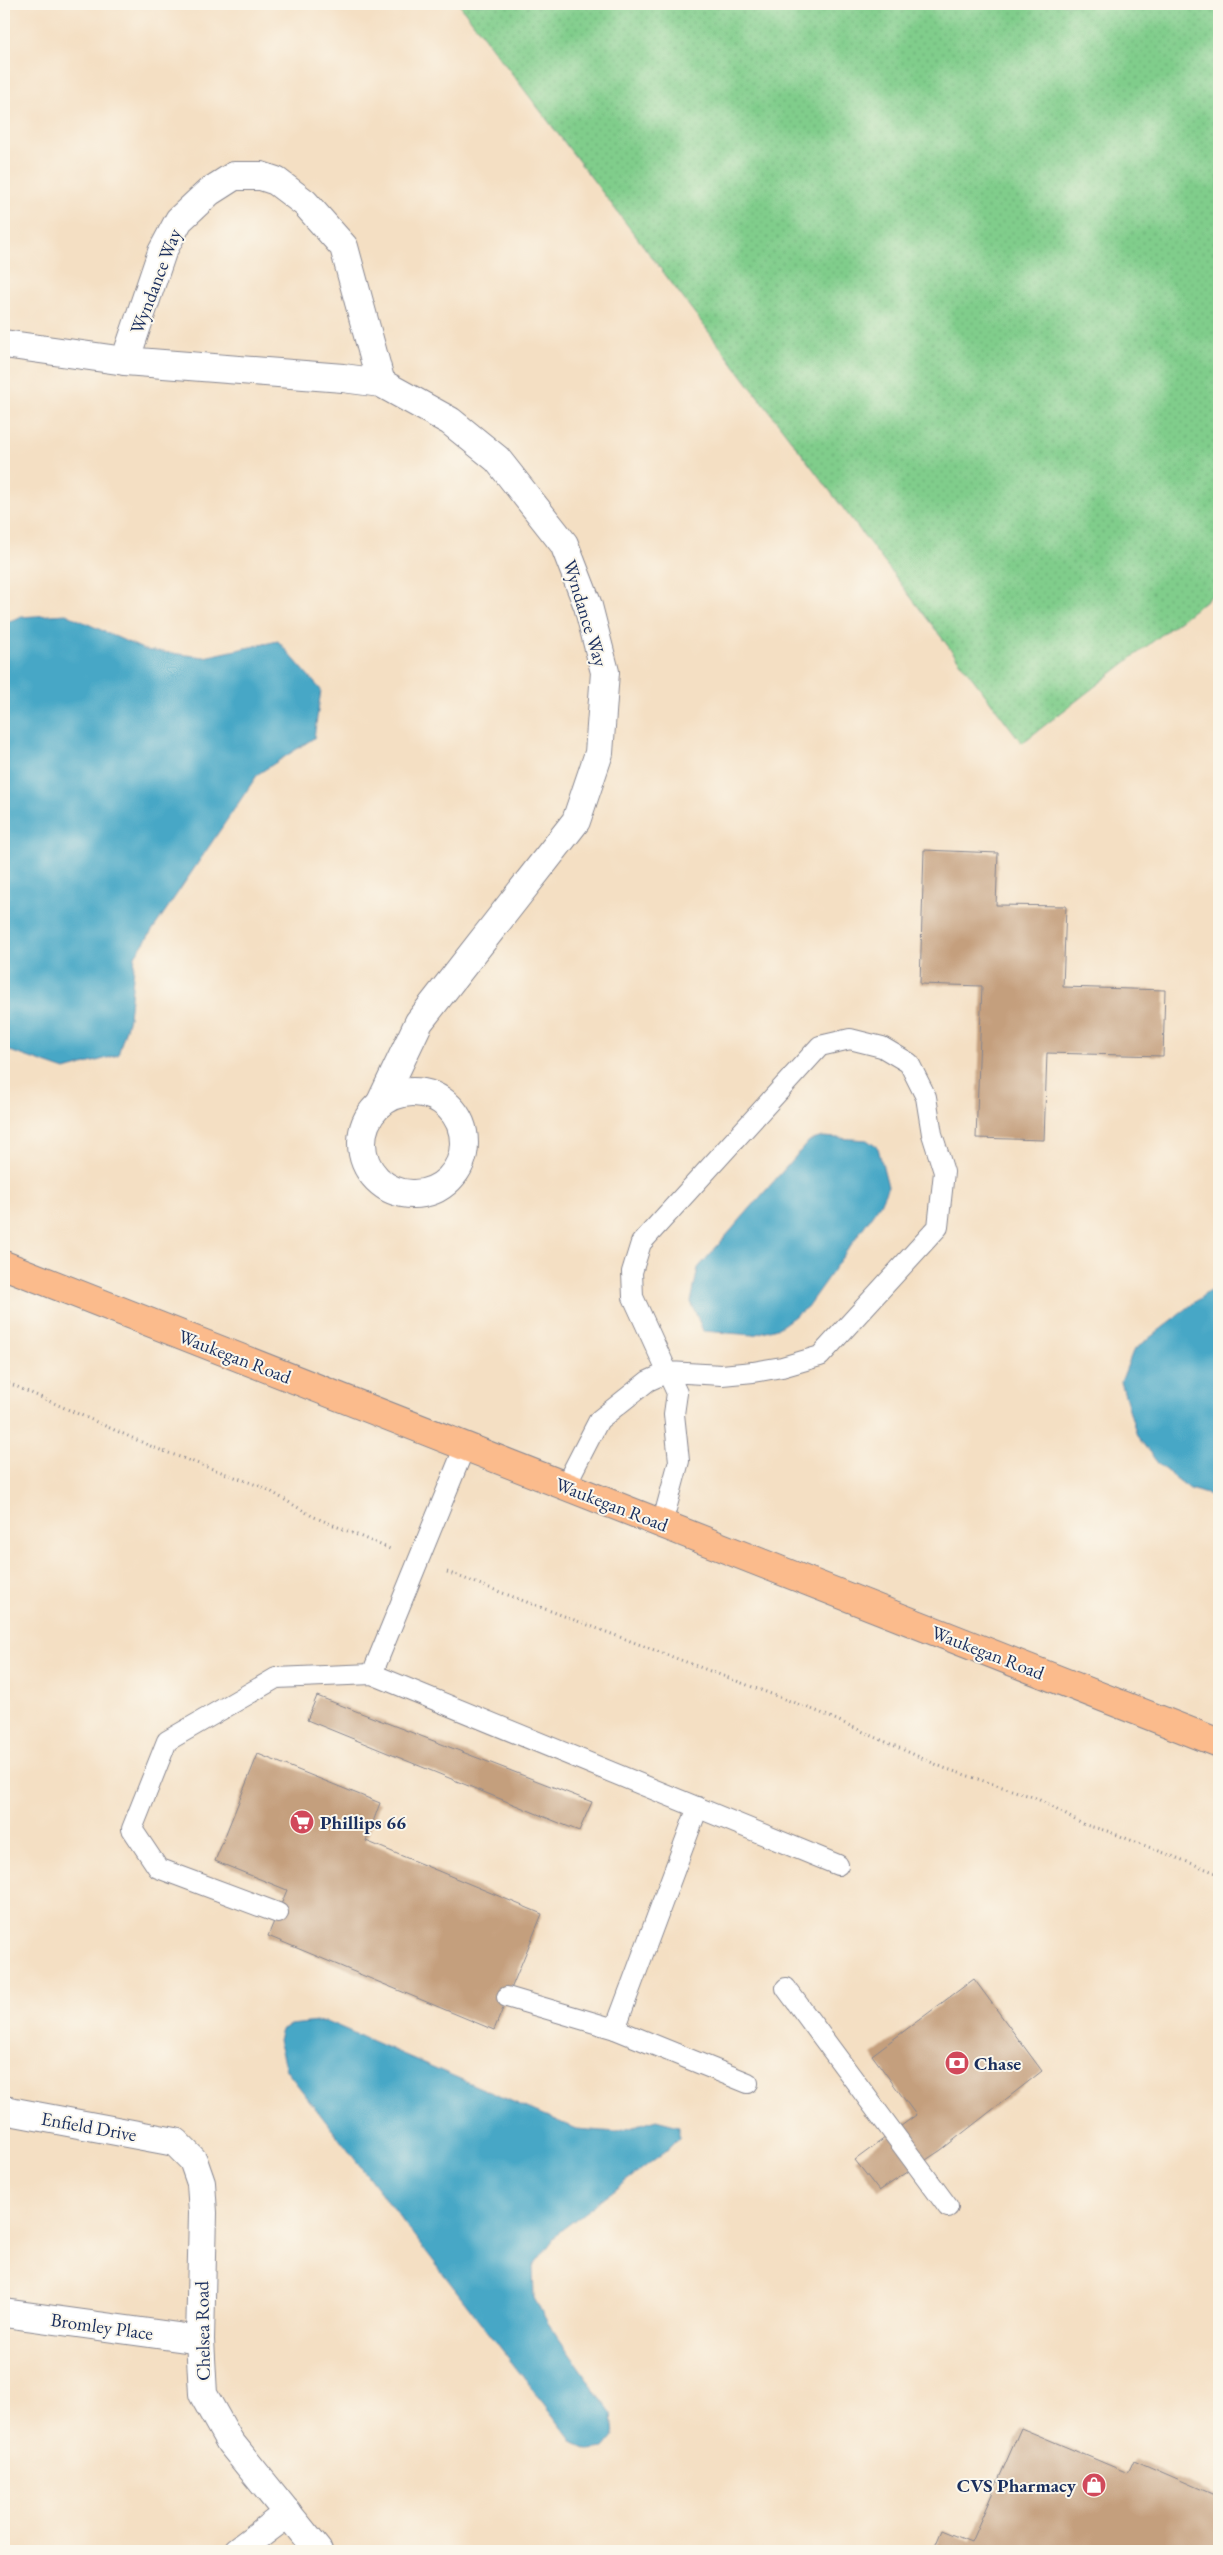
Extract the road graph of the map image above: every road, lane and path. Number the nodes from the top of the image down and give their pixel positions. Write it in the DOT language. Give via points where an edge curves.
graph roads {
  1 [pos="4,344"];
  2 [pos="124,361"];
  3 [pos="380,383"];
  4 [pos="380,1104"];
  5 [pos="4,1265"];
  6 [pos="668,1372"];
  7 [pos="4,1381"];
  8 [pos="465,1446"];
  9 [pos="565,1486"];
  10 [pos="662,1524"];
  11 [pos="418,1561"];
  12 [pos="372,1674"];
  13 [pos="1219,1743"];
  14 [pos="698,1808"];
  15 [pos="838,1865"];
  16 [pos="1219,1874"];
  17 [pos="278,1913"];
  18 [pos="786,1988"];
  19 [pos="507,1997"];
  20 [pos="615,2028"];
  21 [pos="748,2082"];
  22 [pos="4,2110"];
  23 [pos="175,2142"];
  24 [pos="948,2207"];
  25 [pos="4,2313"];
  26 [pos="200,2340"];
  27 [pos="288,2513"];
  28 [pos="238,2551"];
  29 [pos="318,2551"];
  1 -- 2 [label="street, Wyndance Way"];
  2 -- 3 [label="street, Wyndance Way"];
  2 -- 3 [label="street, Wyndance Way" via="162,252 179,220 209,192 234,176 261,176 276,181 305,203 344,247"];
  3 -- 4 [label="street, Wyndance Way" via="450,421 497,459 558,536 588,606 605,672 599,753 576,821 419,1022"];
  5 -- 8 [label="main road, Waukegan Road"];
  6 -- 6 [label="lane" via="633,1297 632,1272 641,1243 820,1046 850,1039 882,1047 909,1063 926,1096 932,1134 944,1172 938,1227 820,1356 753,1372 722,1375"];
  6 -- 9 [label="lane" via="648,1381 599,1420"];
  6 -- 10 [label="lane" via="677,1393 674,1414 679,1461"];
  7 -- 11 [label="path" via="156,1448 265,1488 312,1516"];
  8 -- 9 [label="main road, Waukegan Road"];
  8 -- 11 [label="lane"];
  9 -- 10 [label="main road, Waukegan Road"];
  10 -- 13 [label="main road, Waukegan Road"];
  11 -- 12 [label="lane"];
  11 -- 16 [label="path" via="819,1712 944,1768 1036,1798 1082,1824"];
  12 -- 14 [label="lane"];
  12 -- 17 [label="lane" via="276,1678 166,1741 132,1829 158,1868"];
  14 -- 15 [label="lane"];
  14 -- 20 [label="lane"];
  18 -- 24 [label="lane"];
  19 -- 20 [label="lane"];
  20 -- 21 [label="lane"];
  22 -- 23 [label="street, Enfield Drive"];
  23 -- 26 [label="street, Chelsea Road" via="193,2160 201,2183"];
  25 -- 26 [label="street, Bromley Place"];
  26 -- 27 [label="street, Chelsea Road" via="203,2394 230,2442"];
  27 -- 28 [label="street"];
  27 -- 29 [label="street, Chelsea Road"];
}
